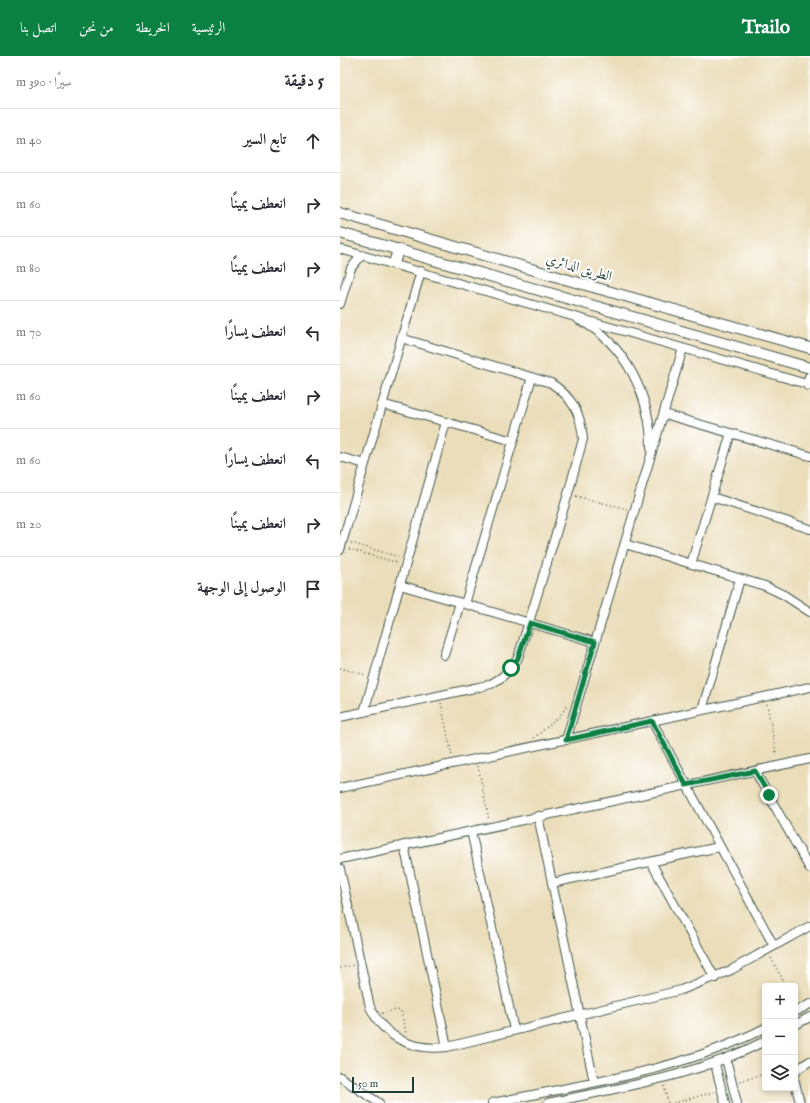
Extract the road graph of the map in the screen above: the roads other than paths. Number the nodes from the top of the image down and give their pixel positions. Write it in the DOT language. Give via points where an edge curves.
graph roads {
  1 [pos="340,213"];
  2 [pos="340,233"];
  3 [pos="340,249"];
  4 [pos="398,249"];
  5 [pos="362,255"];
  6 [pos="394,264"];
  7 [pos="421,272"];
  8 [pos="572,281"];
  9 [pos="568,298"];
  10 [pos="340,304"];
  11 [pos="562,312"];
  12 [pos="402,338"];
  13 [pos="683,348"];
  14 [pos="810,348"];
  15 [pos="810,368"];
  16 [pos="532,377"];
  17 [pos="809,382"];
  18 [pos="382,404"];
  19 [pos="664,414"];
  20 [pos="446,422"];
  21 [pos="731,433"];
  22 [pos="513,441"];
  23 [pos="810,456"];
  24 [pos="340,457"];
  25 [pos="650,458"];
  26 [pos="365,464"];
  27 [pos="712,497"];
  28 [pos="810,529"];
  29 [pos="625,544"];
  30 [pos="341,546"];
  31 [pos="691,564"];
  32 [pos="740,579"];
  33 [pos="400,585"];
  34 [pos="462,603"];
  35 [pos="810,612"];
  36 [pos="530,623"];
  37 [pos="595,642"];
  38 [pos="444,655"];
  39 [pos="810,687"];
  40 [pos="702,710"];
  41 [pos="364,712"];
  42 [pos="340,717"];
  43 [pos="652,721"];
  44 [pos="566,740"];
  45 [pos="810,760"];
  46 [pos="755,771"];
  47 [pos="686,785"];
  48 [pos="340,788"];
  49 [pos="538,816"];
  50 [pos="471,831"];
  51 [pos="404,845"];
  52 [pos="720,847"];
  53 [pos="340,859"];
  54 [pos="651,862"];
  55 [pos="340,869"];
  56 [pos="810,869"];
  57 [pos="552,883"];
  58 [pos="810,926"];
  59 [pos="770,948"];
  60 [pos="715,978"];
  61 [pos="810,1004"];
  62 [pos="798,1010"];
  63 [pos="580,1015"];
  64 [pos="810,1017"];
  65 [pos="798,1023"];
  66 [pos="514,1030"];
  67 [pos="762,1031"];
  68 [pos="762,1042"];
  69 [pos="447,1046"];
  70 [pos="726,1059"];
  71 [pos="810,1061"];
  72 [pos="715,1064"];
  73 [pos="798,1068"];
  74 [pos="340,1077"];
  75 [pos="594,1082"];
  76 [pos="797,1091"];
  77 [pos="379,1103"];
  78 [pos="492,1103"];
  79 [pos="548,1103"];
  80 [pos="725,1103"];
  81 [pos="737,1103"];
  82 [pos="800,1103"];
  1 -- 8 [label="main road, الطريق الدائري"];
  2 -- 4 [label="main road"];
  3 -- 5 [label="street"];
  4 -- 6 [label="main road"];
  4 -- 9 [label="main road"];
  5 -- 6 [label="street"];
  5 -- 10 [label="street" via="351,268"];
  6 -- 7 [label="street"];
  7 -- 11 [label="street"];
  7 -- 12 [label="street"];
  8 -- 9 [label="main road"];
  8 -- 14 [label="main road, الطريق الدائري"];
  9 -- 15 [label="main road"];
  11 -- 13 [label="street"];
  11 -- 25 [label="street" via="583,322 601,335 631,370 648,412"];
  12 -- 16 [label="street"];
  12 -- 18 [label="street"];
  13 -- 17 [label="street"];
  13 -- 19 [label="street"];
  16 -- 22 [label="street"];
  16 -- 36 [label="street" via="551,383 572,400 582,425 583,439"];
  18 -- 20 [label="street"];
  18 -- 26 [label="street"];
  19 -- 21 [label="street"];
  19 -- 25 [label="street"];
  20 -- 22 [label="street"];
  20 -- 33 [label="street"];
  21 -- 23 [label="street"];
  21 -- 27 [label="street"];
  22 -- 34 [label="street"];
  24 -- 26 [label="street"];
  25 -- 29 [label="street"];
  26 -- 30 [label="street"];
  27 -- 28 [label="street"];
  27 -- 31 [label="street"];
  29 -- 31 [label="street"];
  29 -- 37 [label="street"];
  31 -- 32 [label="street"];
  32 -- 35 [label="street" via="784,594"];
  32 -- 40 [label="street"];
  33 -- 34 [label="street"];
  33 -- 41 [label="street"];
  34 -- 36 [label="street"];
  34 -- 38 [label="street"];
  36 -- 37 [label="street"];
  36 -- 41 [label="street" via="518,658 502,677 491,684"];
  37 -- 44 [label="street"];
  39 -- 40 [label="street"];
  40 -- 43 [label="street"];
  41 -- 42 [label="street"];
  43 -- 44 [label="street"];
  43 -- 47 [label="street"];
  44 -- 48 [label="street"];
  45 -- 46 [label="street"];
  46 -- 47 [label="street"];
  46 -- 56 [label="street"];
  47 -- 49 [label="street"];
  47 -- 52 [label="street"];
  49 -- 50 [label="street"];
  49 -- 57 [label="street"];
  50 -- 51 [label="street"];
  50 -- 66 [label="street"];
  51 -- 53 [label="street"];
  51 -- 69 [label="street"];
  52 -- 54 [label="street"];
  52 -- 59 [label="street"];
  54 -- 57 [label="street"];
  54 -- 60 [label="street"];
  55 -- 69 [label="street" via="366,996 374,1015 388,1033 408,1044 434,1048"];
  57 -- 63 [label="street"];
  58 -- 59 [label="street"];
  59 -- 60 [label="street"];
  60 -- 63 [label="street" via="662,996"];
  61 -- 62 [label="street"];
  63 -- 66 [label="street"];
  63 -- 75 [label="street"];
  64 -- 65 [label="street"];
  66 -- 69 [label="street"];
  67 -- 75 [label="street" via="693,1059"];
  68 -- 70 [label="street"];
  70 -- 72 [label="street"];
  70 -- 81 [label="street"];
  71 -- 73 [label="street"];
  72 -- 79 [label="street"];
  72 -- 80 [label="street"];
  74 -- 77 [label="street"];
  75 -- 78 [label="street"];
  76 -- 82 [label="street"];
}
